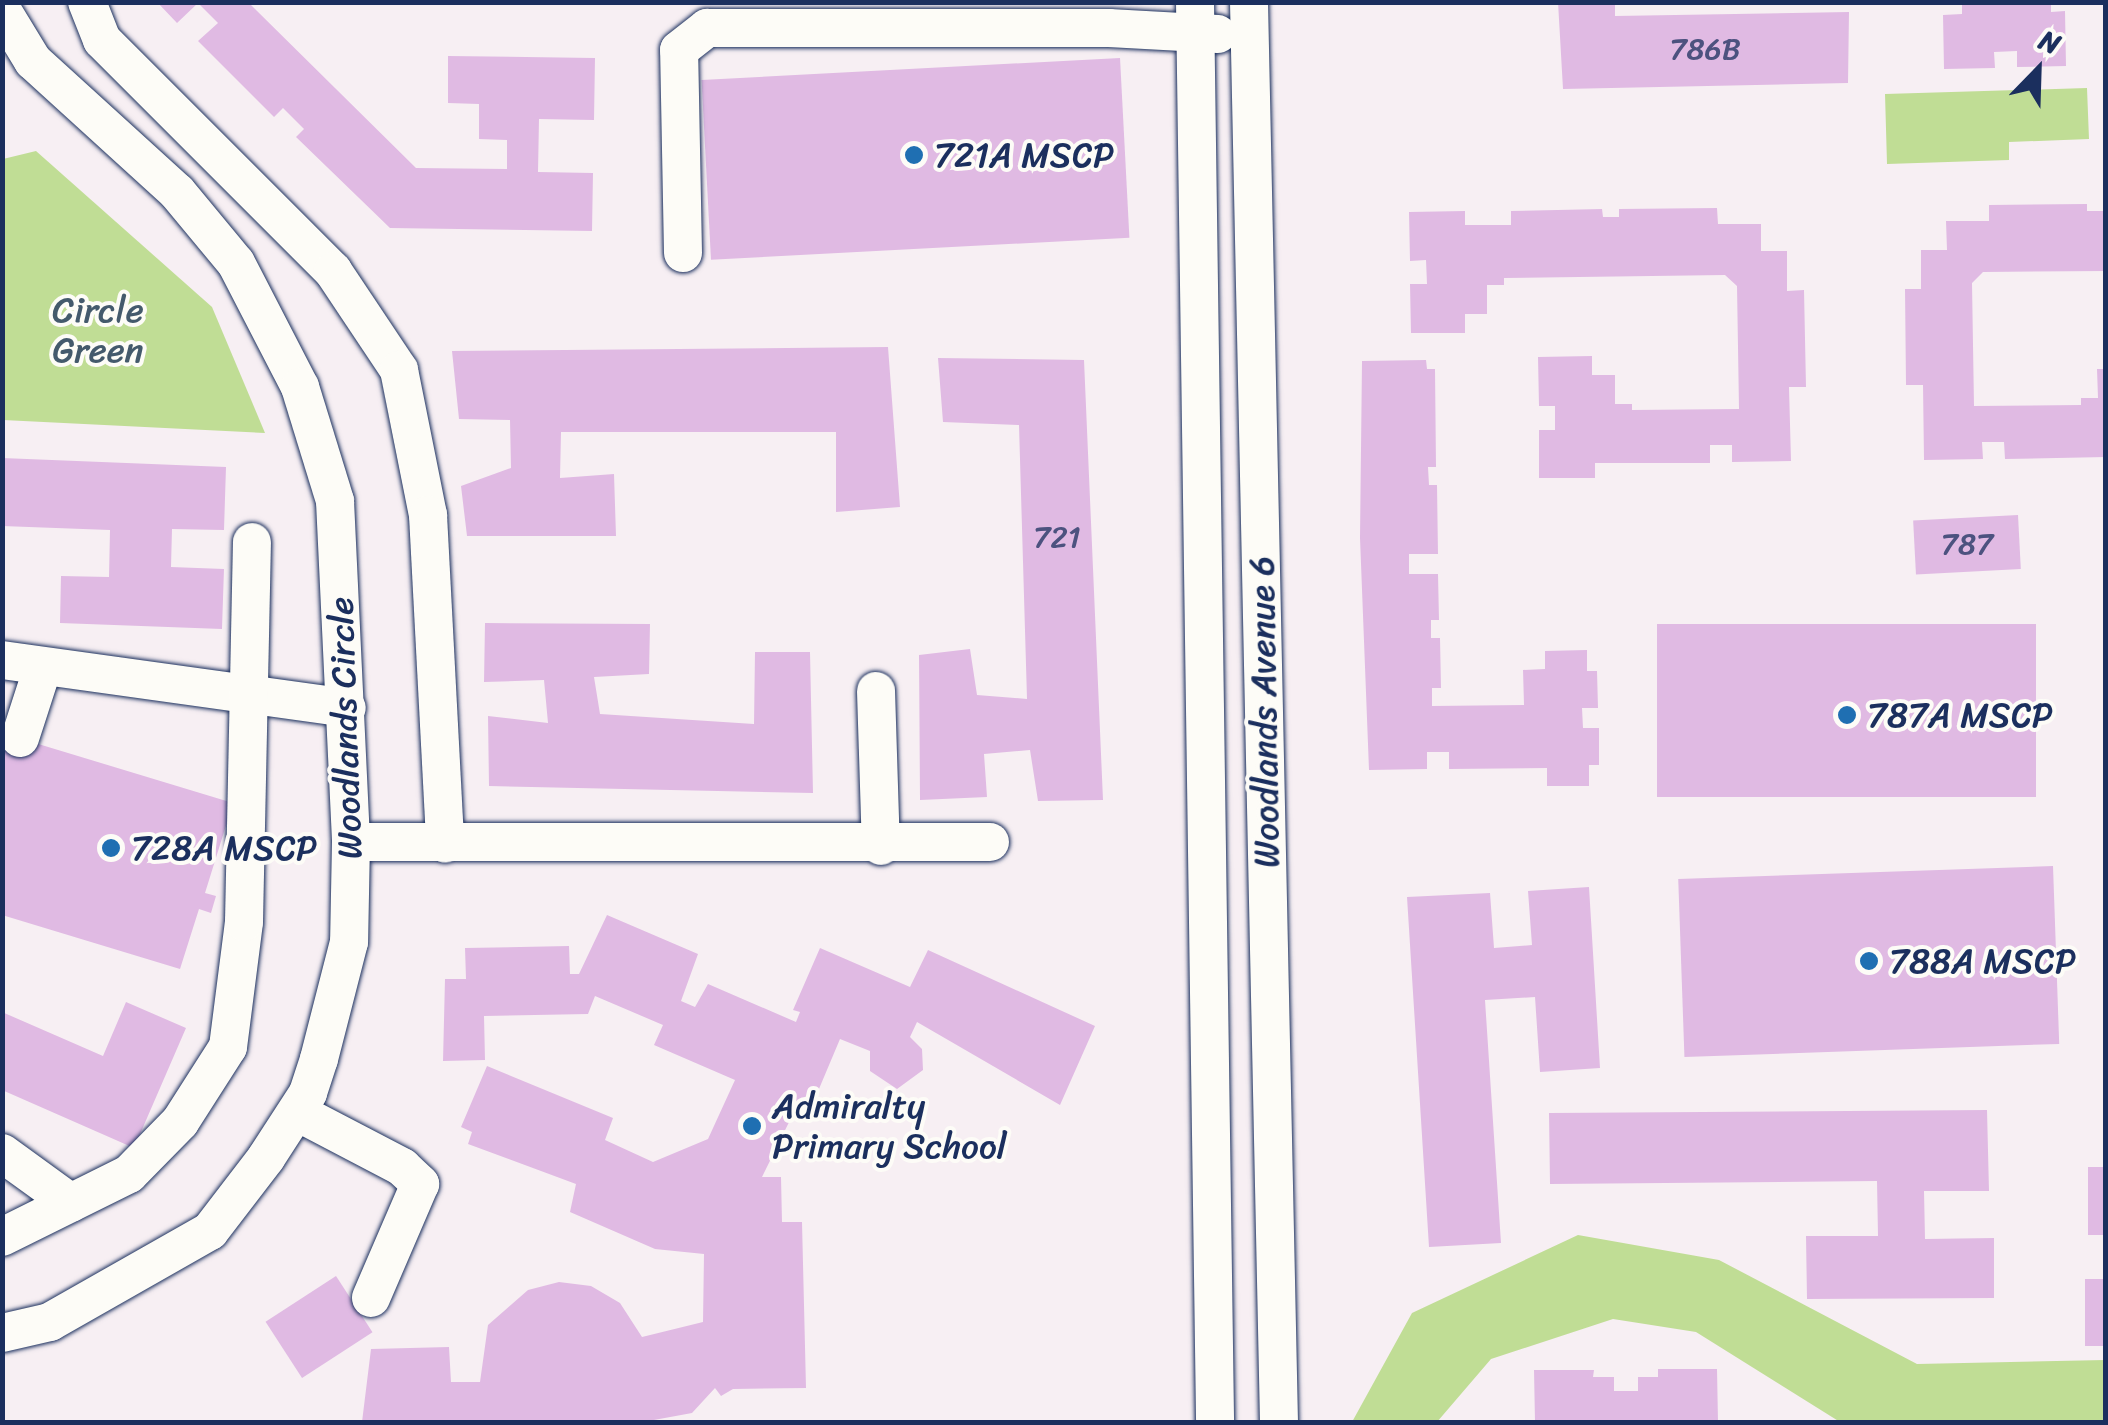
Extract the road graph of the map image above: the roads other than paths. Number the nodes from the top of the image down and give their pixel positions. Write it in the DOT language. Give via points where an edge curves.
graph roads {
  1 [pos="87,2"];
  2 [pos="8,12"];
  3 [pos="1109,15"];
  4 [pos="1250,18"];
  5 [pos="1196,19"];
  6 [pos="18,58"];
  7 [pos="683,253"];
  8 [pos="252,542"];
  9 [pos="2,660"];
  10 [pos="43,666"];
  11 [pos="876,690"];
  12 [pos="251,698"];
  13 [pos="347,708"];
  14 [pos="20,738"];
  15 [pos="351,842"];
  16 [pos="990,842"];
  17 [pos="445,844"];
  18 [pos="881,846"];
  19 [pos="297,1112"];
  20 [pos="2,1153"];
  21 [pos="71,1203"];
  22 [pos="2,1237"];
  23 [pos="371,1298"];
  24 [pos="2,1333"];
  25 [pos="1215,1422"];
  26 [pos="1278,1422"];
  1 -- 17 [label="street" via="102,40 333,271 398,370 428,514"];
  2 -- 6 [label="street, Woodlands Circle"];
  3 -- 5 [label="street"];
  3 -- 7 [label="street" via="707,28 691,36 679,50"];
  4 -- 5 [label="street"];
  4 -- 26 [label="street, Woodlands Avenue 6"];
  5 -- 25 [label="street, Woodlands Avenue 6"];
  6 -- 13 [label="street, Woodlands Circle" via="177,192 236,263 300,387 335,501"];
  8 -- 12 [label="street"];
  9 -- 10 [label="street"];
  10 -- 12 [label="street"];
  10 -- 14 [label="street"];
  11 -- 18 [label="street"];
  12 -- 13 [label="street"];
  12 -- 21 [label="street" via="244,922 228,1047 180,1122 140,1164"];
  13 -- 15 [label="street, Woodlands Circle"];
  15 -- 17 [label="street"];
  15 -- 19 [label="street, Woodlands Circle" via="349,942 314,1076"];
  16 -- 18 [label="street"];
  17 -- 18 [label="street"];
  19 -- 23 [label="street" via="402,1167 420,1184"];
  19 -- 24 [label="street, Woodlands Circle" via="210,1231 50,1322"];
  20 -- 21 [label="street"];
  21 -- 22 [label="street"];
}
